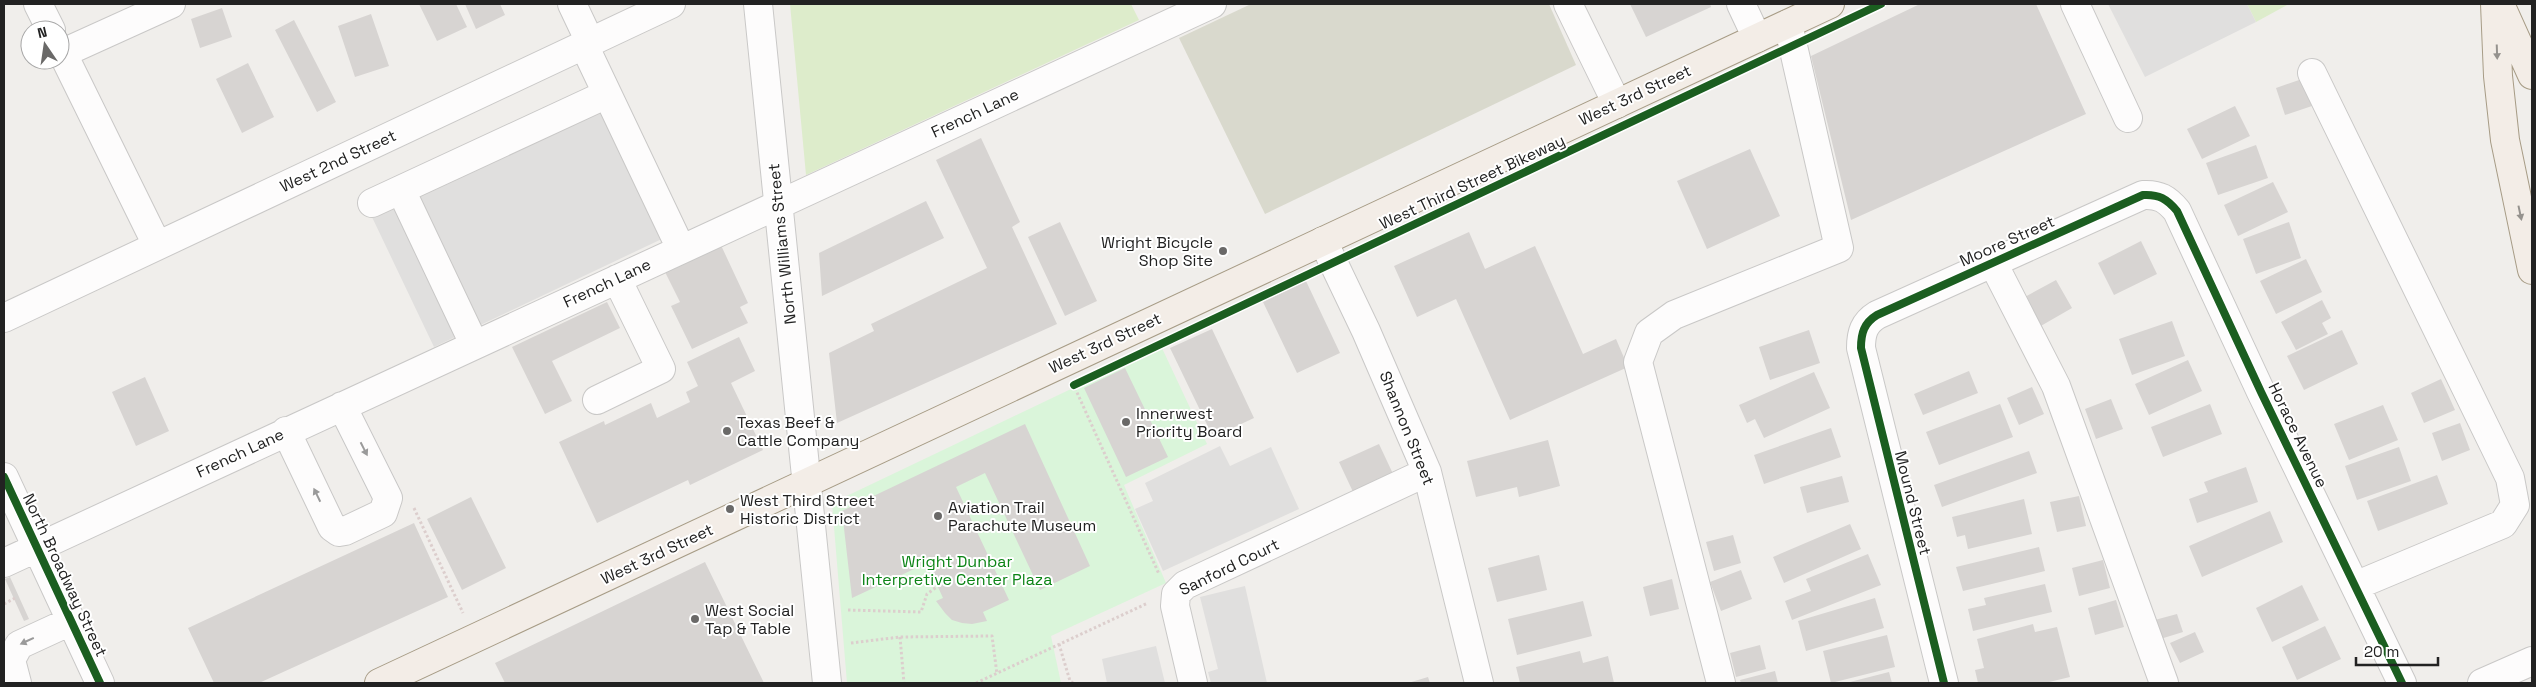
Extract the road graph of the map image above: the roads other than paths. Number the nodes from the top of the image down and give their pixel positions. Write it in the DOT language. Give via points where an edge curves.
graph roads {
  1 [pos="38,4"];
  2 [pos="170,4"];
  3 [pos="572,4"];
  4 [pos="671,4"];
  5 [pos="758,4"];
  6 [pos="1212,4"];
  7 [pos="1568,4"];
  8 [pos="1741,4"];
  9 [pos="1830,4"];
  10 [pos="2075,4"];
  11 [pos="2494,4"];
  12 [pos="2500,4"];
  13 [pos="46,20"];
  14 [pos="1788,24"];
  15 [pos="1757,38"];
  16 [pos="70,40"];
  17 [pos="587,44"];
  18 [pos="70,68"];
  19 [pos="2312,73"];
  20 [pos="2532,75"];
  21 [pos="607,94"];
  22 [pos="1617,104"];
  23 [pos="2128,118"];
  24 [pos="401,190"];
  25 [pos="2168,200"];
  26 [pos="372,203"];
  27 [pos="777,205"];
  28 [pos="1323,241"];
  29 [pos="157,245"];
  30 [pos="681,249"];
  31 [pos="1992,263"];
  32 [pos="2532,270"];
  33 [pos="617,279"];
  34 [pos="4,318"];
  35 [pos="1863,330"];
  36 [pos="474,344"];
  37 [pos="597,400"];
  38 [pos="342,406"];
  39 [pos="286,432"];
  40 [pos="1427,472"];
  41 [pos="4,478"];
  42 [pos="806,484"];
  43 [pos="37,548"];
  44 [pos="4,563"];
  45 [pos="2355,586"];
  46 [pos="71,620"];
  47 [pos="2532,661"];
  48 [pos="17,683"];
  49 [pos="100,683"];
  50 [pos="380,683"];
  51 [pos="827,683"];
  52 [pos="1193,683"];
  53 [pos="1479,683"];
  54 [pos="1721,683"];
  55 [pos="1944,683"];
  56 [pos="2164,683"];
  57 [pos="2402,683"];
  58 [pos="2482,683"];
  1 -- 13 [label="street"];
  2 -- 16 [label="street"];
  3 -- 17 [label="street"];
  4 -- 17 [label="street, West 2nd Street"];
  5 -- 27 [label="street, North Williams Street"];
  6 -- 27 [label="street, French Lane"];
  7 -- 22 [label="street"];
  8 -- 15 [label="street"];
  9 -- 14 [label="main road, West 3rd Street"];
  10 -- 23 [label="street"];
  11 -- 32 [label="main road, one-way" via="2505,140"];
  12 -- 20 [label="main road"];
  14 -- 15 [label="main road, West 3rd Street"];
  14 -- 54 [label="street" via="1839,248 1674,315 1649,333 1638,362"];
  15 -- 22 [label="main road, West 3rd Street"];
  17 -- 21 [label="street"];
  17 -- 29 [label="street, West 2nd Street"];
  18 -- 29 [label="street"];
  19 -- 45 [label="street" via="2510,478 2515,505 2503,524"];
  21 -- 24 [label="street"];
  21 -- 30 [label="street"];
  22 -- 28 [label="main road, West 3rd Street"];
  24 -- 26 [label="street"];
  24 -- 36 [label="street"];
  25 -- 31 [label="street, Moore Street" via="2154,194 2143,195"];
  25 -- 45 [label="street, Horace Avenue" via="2177,211"];
  27 -- 30 [label="street, French Lane"];
  27 -- 42 [label="street, North Williams Street"];
  28 -- 40 [label="street, Shannon Street"];
  28 -- 42 [label="main road, West 3rd Street"];
  29 -- 34 [label="street, West 2nd Street"];
  30 -- 33 [label="street, French Lane"];
  31 -- 35 [label="street, Moore Street" via="1877,315"];
  31 -- 56 [label="street" via="2056,386"];
  33 -- 36 [label="street, French Lane"];
  33 -- 37 [label="street" via="661,369"];
  35 -- 55 [label="street, Mound Street" via="1861,348"];
  36 -- 38 [label="street, French Lane"];
  38 -- 39 [label="street, French Lane"];
  38 -- 39 [label="street, one-way" via="388,498 384,513 345,531 339,532 332,527"];
  39 -- 43 [label="street, French Lane"];
  40 -- 52 [label="street, Sanford Court" via="1185,585 1172,594"];
  40 -- 53 [label="street, Shannon Street"];
  41 -- 43 [label="street, North Broadway Street"];
  42 -- 50 [label="main road, West 3rd Street"];
  42 -- 51 [label="street, North Williams Street"];
  43 -- 44 [label="street, French Lane"];
  43 -- 46 [label="street, North Broadway Street"];
  45 -- 57 [label="street, Horace Avenue"];
  46 -- 48 [label="street, one-way" via="19,645 12,660"];
  46 -- 49 [label="street, North Broadway Street"];
  47 -- 58 [label="street"];
}
